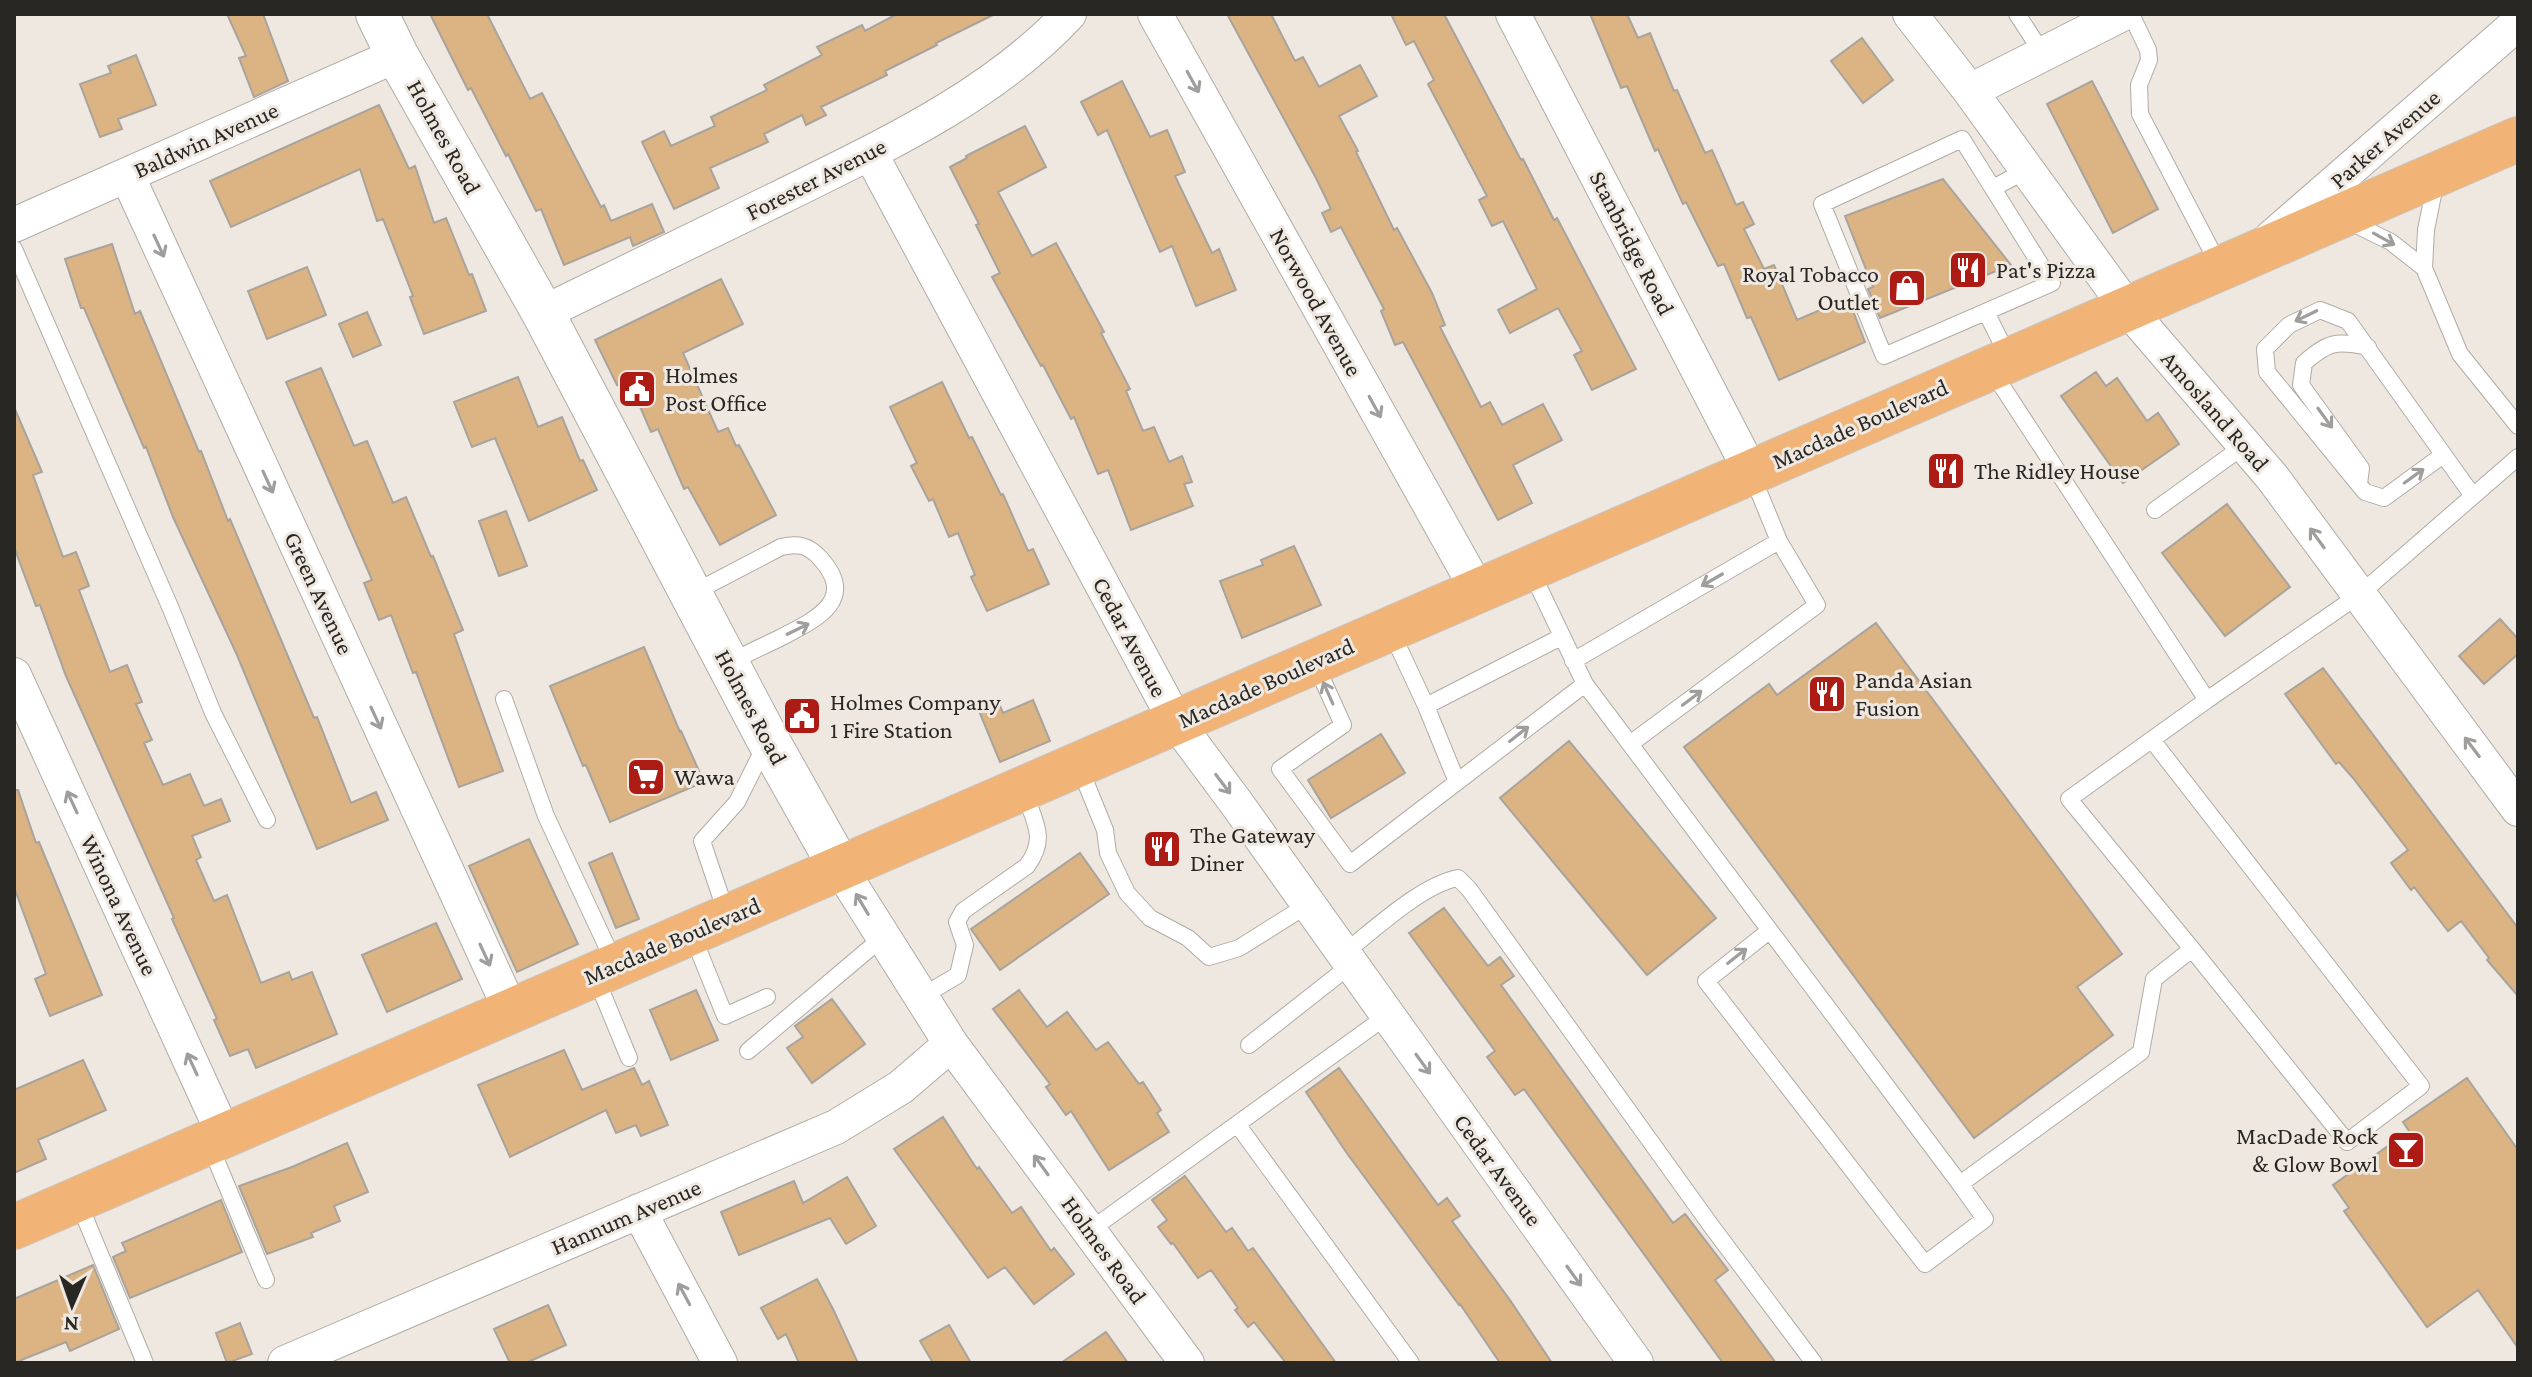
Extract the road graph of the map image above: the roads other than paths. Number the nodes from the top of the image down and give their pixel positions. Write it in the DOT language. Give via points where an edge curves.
graph roads {
  1 [pos="377,14"];
  2 [pos="1069,14"];
  3 [pos="1155,14"];
  4 [pos="1513,14"];
  5 [pos="1911,14"];
  6 [pos="2017,14"];
  7 [pos="2122,14"];
  8 [pos="2131,14"];
  9 [pos="2518,23"];
  10 [pos="2043,54"];
  11 [pos="397,55"];
  12 [pos="1970,91"];
  13 [pos="2518,139"];
  14 [pos="870,153"];
  15 [pos="2027,170"];
  16 [pos="2438,174"];
  17 [pos="127,175"];
  18 [pos="1993,188"];
  19 [pos="2339,217"];
  20 [pos="14,225"];
  21 [pos="14,249"];
  22 [pos="2236,261"];
  23 [pos="2424,268"];
  24 [pos="2127,308"];
  25 [pos="1986,312"];
  26 [pos="543,313"];
  27 [pos="2368,347"];
  28 [pos="2000,363"];
  29 [pos="2518,426"];
  30 [pos="2245,445"];
  31 [pos="2443,455"];
  32 [pos="2518,457"];
  33 [pos="1751,472"];
  34 [pos="2359,484"];
  35 [pos="2473,496"];
  36 [pos="2155,510"];
  37 [pos="1779,541"];
  38 [pos="1529,568"];
  39 [pos="1478,591"];
  40 [pos="691,594"];
  41 [pos="2359,595"];
  42 [pos="1389,629"];
  43 [pos="1561,637"];
  44 [pos="1314,661"];
  45 [pos="1573,661"];
  46 [pos="728,663"];
  47 [pos="14,675"];
  48 [pos="1585,684"];
  49 [pos="504,699"];
  50 [pos="2207,700"];
  51 [pos="1426,706"];
  52 [pos="1176,722"];
  53 [pos="768,740"];
  54 [pos="2152,740"];
  55 [pos="1630,744"];
  56 [pos="1078,764"];
  57 [pos="1457,782"];
  58 [pos="1023,788"];
  59 [pos="2518,809"];
  60 [pos="267,820"];
  61 [pos="840,868"];
  62 [pos="1309,904"];
  63 [pos="709,924"];
  64 [pos="1769,931"];
  65 [pos="882,938"];
  66 [pos="2192,949"];
  67 [pos="1348,959"];
  68 [pos="605,970"];
  69 [pos="767,997"];
  70 [pos="921,997"];
  71 [pos="511,1011"];
  72 [pos="1388,1015"];
  73 [pos="951,1044"];
  74 [pos="1249,1045"];
  75 [pos="748,1051"];
  76 [pos="629,1058"];
  77 [pos="1237,1124"];
  78 [pos="216,1139"];
  79 [pos="1960,1184"];
  80 [pos="77,1199"];
  81 [pos="639,1211"];
  82 [pos="14,1227"];
  83 [pos="1089,1231"];
  84 [pos="266,1280"];
  85 [pos="146,1363"];
  86 [pos="287,1363"];
  87 [pos="720,1363"];
  88 [pos="1187,1363"];
  89 [pos="1411,1363"];
  90 [pos="1636,1363"];
  91 [pos="1814,1363"];
  1 -- 11 [label="street, Holmes Road"];
  2 -- 14 [label="street, Forester Avenue" via="988,85"];
  3 -- 39 [label="street, Norwood Avenue, one-way"];
  4 -- 33 [label="street, Stanbridge Road"];
  5 -- 12 [label="street, Amosland Road"];
  6 -- 10 [label="lane"];
  7 -- 10 [label="street"];
  8 -- 22 [label="lane" via="2149,60 2139,85 2140,114"];
  9 -- 22 [label="street, Parker Avenue"];
  10 -- 12 [label="street"];
  11 -- 17 [label="street, Baldwin Avenue"];
  11 -- 26 [label="street, Holmes Road"];
  12 -- 15 [label="street, Amosland Road"];
  13 -- 16 [label="main road, Macdade Boulevard"];
  14 -- 26 [label="street, Forester Avenue"];
  14 -- 52 [label="street, Cedar Avenue"];
  15 -- 18 [label="lane"];
  15 -- 24 [label="street, Amosland Road"];
  16 -- 19 [label="main road, Macdade Boulevard"];
  16 -- 23 [label="lane"];
  17 -- 20 [label="street, Baldwin Avenue"];
  17 -- 71 [label="street, Green Avenue, one-way"];
  18 -- 25 [label="lane" via="2052,283"];
  18 -- 25 [label="lane" via="1962,139 1822,204 1884,356"];
  19 -- 22 [label="main road, Macdade Boulevard"];
  19 -- 23 [label="lane, one-way" via="2391,242"];
  21 -- 60 [label="lane" via="213,713"];
  22 -- 24 [label="main road, Macdade Boulevard"];
  23 -- 29 [label="lane" via="2460,354"];
  24 -- 28 [label="main road, Macdade Boulevard"];
  24 -- 30 [label="street, Amosland Road"];
  25 -- 28 [label="lane"];
  26 -- 40 [label="street, Holmes Road"];
  27 -- 31 [label="lane"];
  27 -- 34 [label="lane, one-way" via="2342,341 2322,348 2304,363 2301,385 2361,468"];
  27 -- 34 [label="lane, one-way" via="2348,321 2320,310 2289,325 2265,349 2267,372"];
  28 -- 33 [label="main road, Macdade Boulevard"];
  28 -- 50 [label="lane"];
  30 -- 36 [label="lane"];
  41 -- 30 [label="street, Amosland Road, one-way"];
  34 -- 31 [label="lane, one-way" via="2365,492 2384,498"];
  31 -- 35 [label="lane"];
  32 -- 35 [label="lane"];
  33 -- 37 [label="lane"];
  33 -- 38 [label="main road, Macdade Boulevard"];
  35 -- 41 [label="lane"];
  37 -- 45 [label="lane, one-way"];
  55 -- 37 [label="lane, one-way" via="1817,605"];
  38 -- 39 [label="main road, Macdade Boulevard"];
  38 -- 43 [label="lane"];
  39 -- 42 [label="main road, Macdade Boulevard"];
  40 -- 46 [label="street, Holmes Road"];
  46 -- 40 [label="lane, one-way" via="827,610 835,587 831,574 811,549 796,543"];
  41 -- 50 [label="lane"];
  59 -- 41 [label="street, Amosland Road, one-way"];
  42 -- 44 [label="main road, Macdade Boulevard"];
  42 -- 51 [label="lane"];
  43 -- 45 [label="lane"];
  43 -- 51 [label="lane"];
  44 -- 52 [label="main road, Macdade Boulevard"];
  57 -- 44 [label="lane, one-way" via="1350,864 1280,769 1343,725"];
  45 -- 48 [label="lane"];
  46 -- 53 [label="street, Holmes Road"];
  78 -- 47 [label="street, Winona Avenue, one-way"];
  48 -- 55 [label="lane"];
  57 -- 48 [label="lane, one-way"];
  49 -- 68 [label="lane"];
  50 -- 54 [label="lane"];
  51 -- 57 [label="lane"];
  52 -- 56 [label="main road, Macdade Boulevard"];
  52 -- 62 [label="street, Cedar Avenue, one-way"];
  53 -- 61 [label="street, Holmes Road"];
  53 -- 63 [label="lane" via="737,802 702,841"];
  54 -- 66 [label="lane" via="2069,799"];
  54 -- 66 [label="lane" via="2421,1086 2347,1142"];
  55 -- 64 [label="lane"];
  56 -- 58 [label="main road, Macdade Boulevard"];
  56 -- 62 [label="lane" via="1127,893 1150,918 1188,938 1209,957 1239,948"];
  58 -- 61 [label="main road, Macdade Boulevard"];
  58 -- 70 [label="lane" via="1040,838 1034,856 963,911 957,922 965,945 958,975"];
  61 -- 63 [label="main road, Macdade Boulevard"];
  65 -- 61 [label="street, Holmes Road, one-way"];
  62 -- 67 [label="street, Cedar Avenue"];
  63 -- 68 [label="main road, Macdade Boulevard"];
  63 -- 69 [label="lane" via="725,1016"];
  64 -- 79 [label="lane"];
  79 -- 64 [label="lane, one-way" via="1985,1219 1925,1264 1706,981"];
  65 -- 70 [label="street, Holmes Road"];
  65 -- 75 [label="lane"];
  66 -- 79 [label="lane" via="2154,979 2141,1052"];
  67 -- 72 [label="street, Cedar Avenue"];
  67 -- 74 [label="lane"];
  67 -- 91 [label="lane" via="1424,891 1458,878"];
  68 -- 71 [label="main road, Macdade Boulevard"];
  68 -- 76 [label="lane"];
  70 -- 73 [label="street, Holmes Road"];
  71 -- 78 [label="main road, Macdade Boulevard"];
  72 -- 77 [label="lane"];
  72 -- 90 [label="street, Cedar Avenue, one-way"];
  73 -- 81 [label="street, Hannum Avenue" via="901,1087 836,1127"];
  83 -- 73 [label="street, Holmes Road, one-way"];
  77 -- 83 [label="lane"];
  77 -- 89 [label="lane"];
  78 -- 80 [label="main road, Macdade Boulevard"];
  78 -- 84 [label="lane"];
  80 -- 82 [label="main road, Macdade Boulevard"];
  80 -- 85 [label="lane"];
  81 -- 86 [label="street, Hannum Avenue"];
  87 -- 81 [label="street, one-way"];
  83 -- 88 [label="street, Holmes Road"];
}
